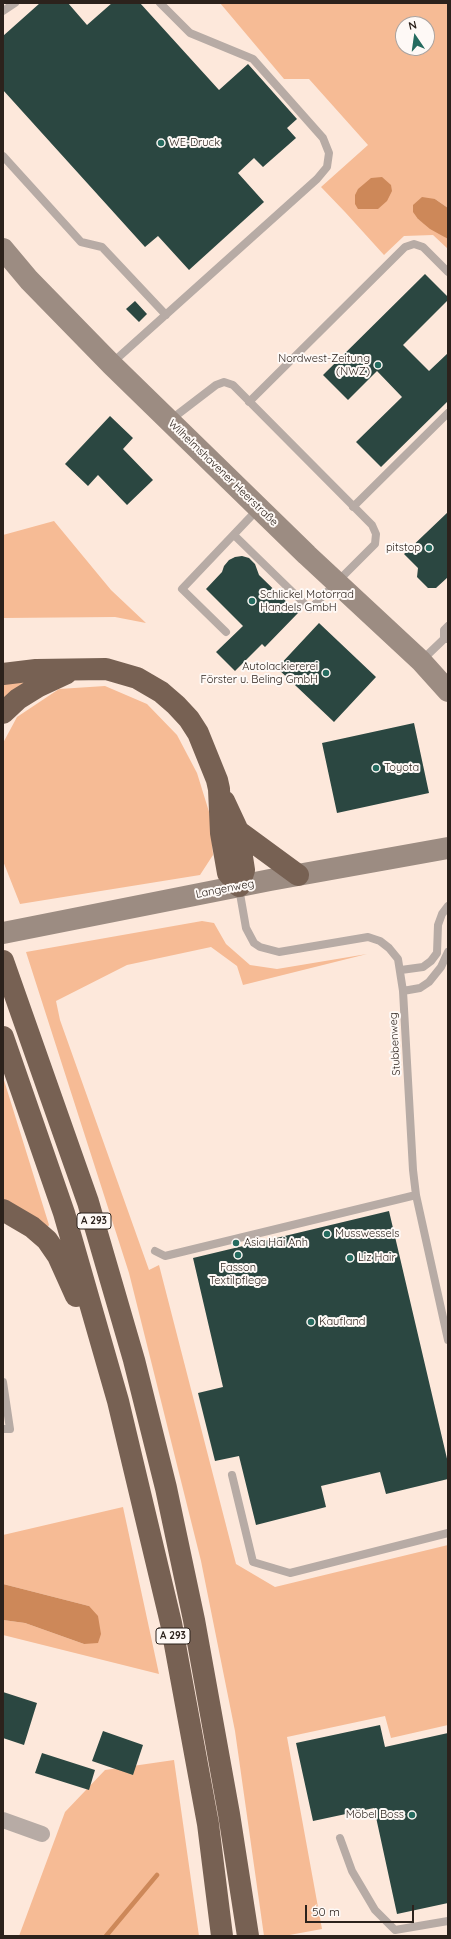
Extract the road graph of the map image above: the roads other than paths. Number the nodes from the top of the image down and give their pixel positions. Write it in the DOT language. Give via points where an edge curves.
graph roads {
  1 [pos="15,3"];
  2 [pos="160,3"];
  3 [pos="3,11"];
  4 [pos="3,156"];
  5 [pos="3,250"];
  6 [pos="448,272"];
  7 [pos="166,315"];
  8 [pos="111,364"];
  9 [pos="249,402"];
  10 [pos="448,413"];
  11 [pos="169,421"];
  12 [pos="353,507"];
  13 [pos="259,508"];
  14 [pos="234,534"];
  15 [pos="337,583"];
  16 [pos="448,626"];
  17 [pos="226,632"];
  18 [pos="446,639"];
  19 [pos="421,661"];
  20 [pos="74,670"];
  21 [pos="3,674"];
  22 [pos="448,691"];
  23 [pos="3,713"];
  24 [pos="219,789"];
  25 [pos="238,831"];
  26 [pos="448,848"];
  27 [pos="298,875"];
  28 [pos="239,886"];
  29 [pos="448,906"];
  30 [pos="3,933"];
  31 [pos="448,952"];
  32 [pos="3,961"];
  33 [pos="401,970"];
  34 [pos="403,991"];
  35 [pos="3,1037"];
  36 [pos="416,1195"];
  37 [pos="3,1210"];
  38 [pos="155,1251"];
  39 [pos="446,1320"];
  40 [pos="448,1340"];
  41 [pos="3,1382"];
  42 [pos="118,1401"];
  43 [pos="3,1429"];
  44 [pos="232,1475"];
  45 [pos="448,1533"];
  46 [pos="3,1820"];
  47 [pos="42,1834"];
  48 [pos="340,1838"];
  49 [pos="448,1921"];
  50 [pos="222,1936"];
  51 [pos="248,1936"];
  1 -- 3 [label="lane"];
  2 -- 7 [label="lane" via="190,33 253,59 323,138 329,153 327,167 317,179"];
  4 -- 7 [label="lane" via="81,242 102,247"];
  5 -- 8 [label="street, Wilhelmshavener Heerstraße"];
  6 -- 9 [label="lane" via="423,247 414,244 406,247"];
  7 -- 8 [label="lane"];
  8 -- 11 [label="street, Wilhelmshavener Heerstraße"];
  9 -- 11 [label="lane" via="232,384 224,382 216,385"];
  9 -- 12 [label="lane"];
  10 -- 12 [label="lane"];
  11 -- 13 [label="street, Wilhelmshavener Heerstraße"];
  12 -- 15 [label="lane" via="372,526 376,534 375,544"];
  13 -- 14 [label="lane"];
  13 -- 15 [label="street, Wilhelmshavener Heerstraße"];
  14 -- 15 [label="lane" via="310,609"];
  14 -- 17 [label="lane" via="182,589"];
  15 -- 19 [label="street, Wilhelmshavener Heerstraße"];
  16 -- 18 [label="lane" via="444,630"];
  18 -- 19 [label="lane"];
  19 -- 22 [label="street, Wilhelmshavener Heerstraße"];
  20 -- 21 [label="highway" via="36,670"];
  20 -- 23 [label="highway" via="39,686 18,699"];
  20 -- 24 [label="highway" via="106,669 137,678 161,692 189,719 198,733"];
  24 -- 25 [label="highway"];
  24 -- 28 [label="highway" via="221,833 228,873"];
  25 -- 27 [label="highway"];
  25 -- 28 [label="highway" via="244,870"];
  26 -- 27 [label="street, Langenweg"];
  27 -- 28 [label="street, Langenweg"];
  28 -- 30 [label="street, Langenweg"];
  28 -- 33 [label="lane, Stubbenweg" via="246,928 254,943 260,947 279,952 368,937 380,941 389,948 398,959"];
  29 -- 33 [label="lane" via="438,925 437,953 422,967"];
  31 -- 34 [label="lane" via="429,982 420,988"];
  32 -- 51 [label="highway, A 293" via="88,1202 136,1367 166,1488 194,1620"];
  33 -- 34 [label="lane, Stubbenweg"];
  34 -- 36 [label="lane, Stubbenweg"];
  35 -- 42 [label="highway, A 293" via="64,1214"];
  36 -- 38 [label="lane" via="165,1256"];
  36 -- 39 [label="lane, Stubbenweg"];
  37 -- 42 [label="highway" via="32,1227 47,1240 58,1256 75,1293 102,1382"];
  39 -- 40 [label="lane, Stubbenweg"];
  41 -- 43 [label="lane" via="10,1429"];
  42 -- 50 [label="highway, A 293" via="171,1623 208,1824"];
  44 -- 45 [label="lane" via="253,1562 275,1569 290,1573"];
  46 -- 47 [label="street"];
  48 -- 49 [label="lane" via="352,1871 375,1910 395,1930"];
}
